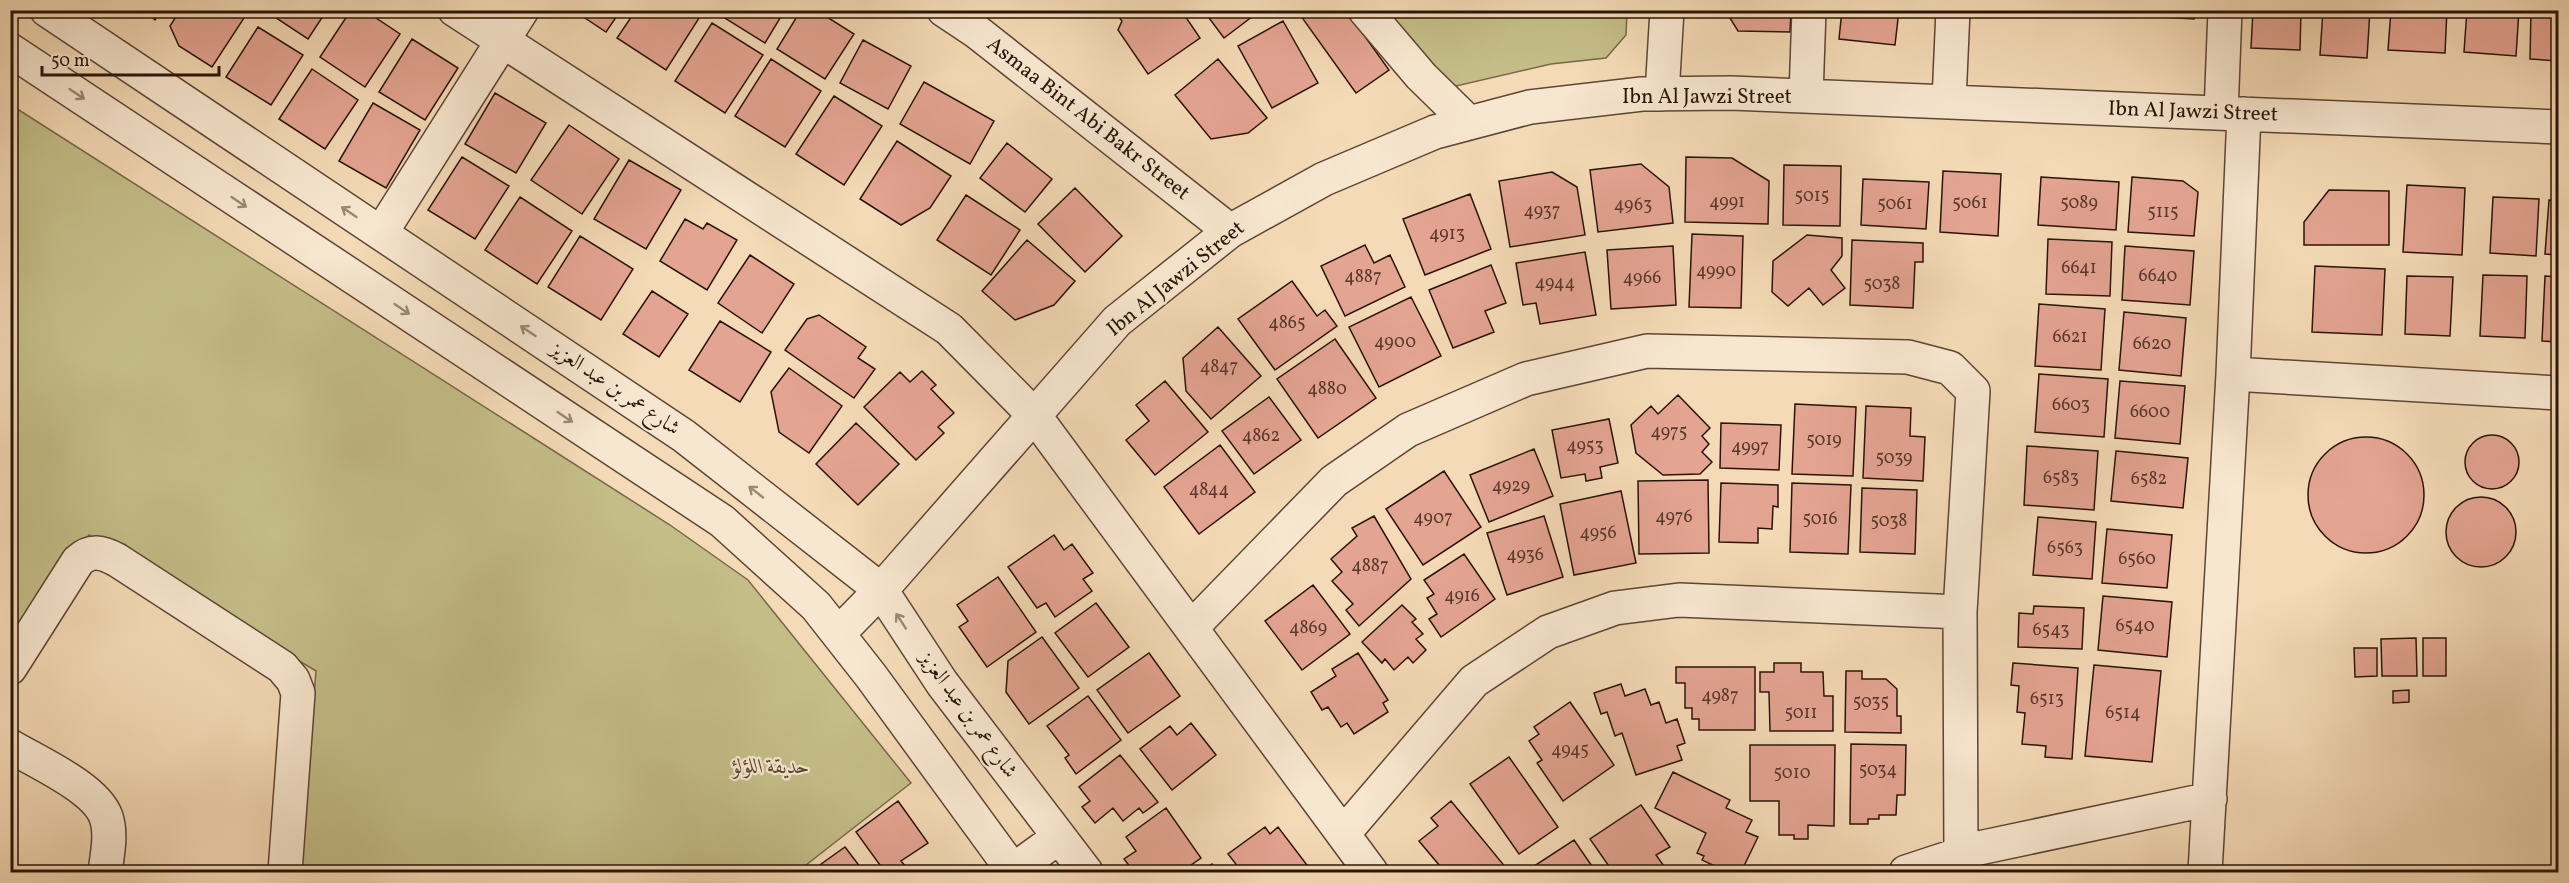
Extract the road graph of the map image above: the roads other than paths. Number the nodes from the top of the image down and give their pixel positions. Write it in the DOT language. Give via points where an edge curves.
graph roads {
  1 [pos="47,10"];
  2 [pos="455,10"];
  3 [pos="522,10"];
  4 [pos="944,10"];
  5 [pos="1365,10"];
  6 [pos="1667,10"];
  7 [pos="1809,10"];
  8 [pos="1953,10"];
  9 [pos="2225,10"];
  10 [pos="985,21"];
  11 [pos="503,41"];
  12 [pos="10,50"];
  13 [pos="1662,94"];
  14 [pos="1806,96"];
  15 [pos="1949,101"];
  16 [pos="2233,114"];
  17 [pos="1469,123"];
  18 [pos="2559,127"];
  19 [pos="1230,231"];
  20 [pos="381,233"];
  21 [pos="2233,374"];
  22 [pos="2559,393"];
  23 [pos="1034,415"];
  24 [pos="881,590"];
  25 [pos="1960,612"];
  26 [pos="1191,628"];
  27 [pos="838,634"];
  28 [pos="10,668"];
  29 [pos="10,746"];
  30 [pos="2210,800"];
  31 [pos="1343,834"];
  32 [pos="1059,837"];
  33 [pos="1961,855"];
  34 [pos="1013,872"];
  35 [pos="105,873"];
  36 [pos="285,873"];
  37 [pos="1086,873"];
  38 [pos="1371,873"];
  39 [pos="1906,873"];
  40 [pos="2205,873"];
  20 -- 1 [label="street, شارع عمر بن عبد العزيز, one-way"];
  2 -- 11 [label="street"];
  3 -- 11 [label="street"];
  4 -- 10 [label="street, Asmaa Bint Abi Bakr Street"];
  5 -- 17 [label="street"];
  6 -- 13 [label="street"];
  7 -- 14 [label="street"];
  8 -- 15 [label="street"];
  9 -- 16 [label="street"];
  10 -- 19 [label="street, Asmaa Bint Abi Bakr Street"];
  11 -- 20 [label="street"];
  11 -- 23 [label="street" via="950,329"];
  12 -- 27 [label="street, one-way" via="722,521 816,606"];
  13 -- 14 [label="street, Ibn Al Jawzi Street"];
  13 -- 17 [label="street, Ibn Al Jawzi Street" via="1530,107"];
  14 -- 15 [label="street, Ibn Al Jawzi Street"];
  15 -- 16 [label="street, Ibn Al Jawzi Street"];
  16 -- 18 [label="street, Ibn Al Jawzi Street"];
  16 -- 21 [label="street"];
  17 -- 19 [label="street, Ibn Al Jawzi Street" via="1435,132 1324,180"];
  19 -- 23 [label="street, Ibn Al Jawzi Street" via="1117,321"];
  24 -- 20 [label="street, شارع عمر بن عبد العزيز, one-way" via="684,436"];
  21 -- 22 [label="street"];
  21 -- 30 [label="street"];
  23 -- 24 [label="street, Ibn Al Jawzi Street"];
  23 -- 26 [label="street"];
  24 -- 27 [label="street, Ibn Al Jawzi Street"];
  32 -- 24 [label="street, شارع عمر بن عبد العزيز, one-way" via="942,683"];
  25 -- 26 [label="street" via="1973,391 1950,369 1908,357 1647,351 1526,380 1408,430 1334,482"];
  25 -- 31 [label="street" via="1679,600 1615,608 1548,632 1474,681"];
  25 -- 33 [label="street"];
  26 -- 31 [label="street"];
  27 -- 34 [label="street"];
  28 -- 36 [label="street" via="78,561 95,552 117,560 282,666 298,693"];
  29 -- 35 [label="street" via="96,801 106,817 109,834"];
  30 -- 33 [label="street"];
  30 -- 40 [label="street"];
  31 -- 38 [label="street"];
  32 -- 34 [label="street"];
  32 -- 37 [label="street, شارع عمر بن عبد العزيز"];
  33 -- 39 [label="street"];
}
